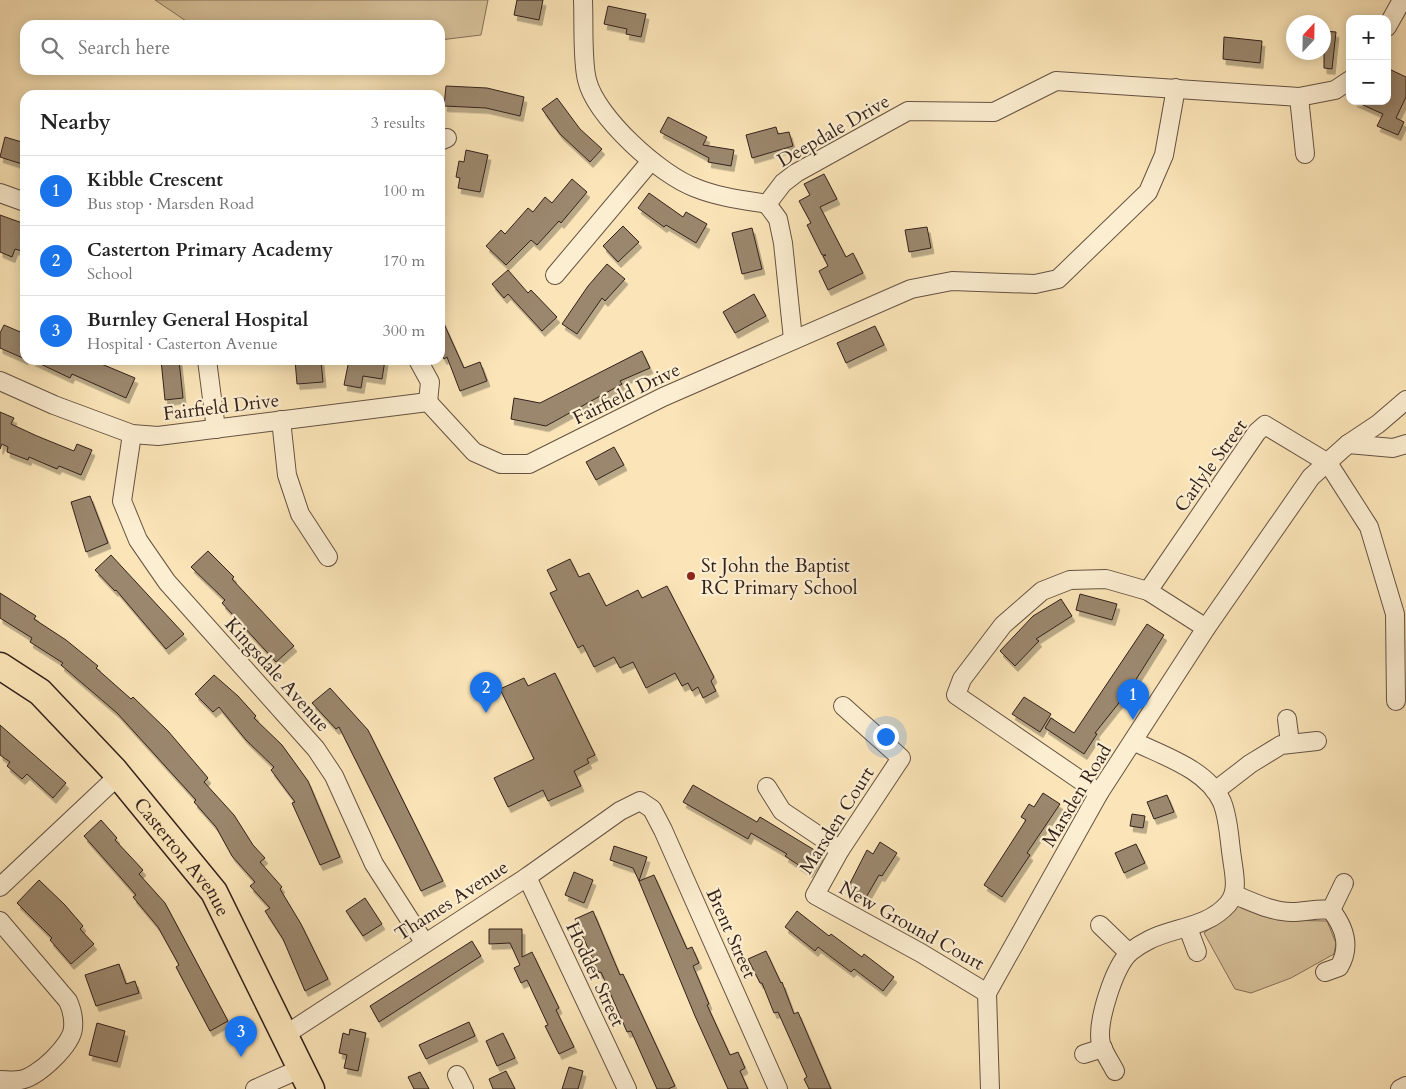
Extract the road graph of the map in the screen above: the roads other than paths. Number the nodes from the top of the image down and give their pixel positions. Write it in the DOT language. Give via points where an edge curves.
graph roads {
  1 [pos="583,0"];
  2 [pos="1402,0"];
  3 [pos="1391,20"];
  4 [pos="1346,83"];
  5 [pos="1176,88"];
  6 [pos="1298,97"];
  7 [pos="1305,154"];
  8 [pos="651,161"];
  9 [pos="0,193"];
  10 [pos="20,200"];
  11 [pos="767,204"];
  12 [pos="555,275"];
  13 [pos="793,339"];
  14 [pos="208,365"];
  15 [pos="421,365"];
  16 [pos="0,380"];
  17 [pos="1406,400"];
  18 [pos="428,402"];
  19 [pos="281,420"];
  20 [pos="216,430"];
  21 [pos="132,434"];
  22 [pos="1348,444"];
  23 [pos="1406,444"];
  24 [pos="1328,463"];
  25 [pos="328,557"];
  26 [pos="1148,591"];
  27 [pos="1206,628"];
  28 [pos="0,666"];
  29 [pos="1396,701"];
  30 [pos="843,706"];
  31 [pos="1287,719"];
  32 [pos="1133,741"];
  33 [pos="1317,742"];
  34 [pos="1290,743"];
  35 [pos="119,775"];
  36 [pos="766,787"];
  37 [pos="1216,791"];
  38 [pos="1099,793"];
  39 [pos="640,801"];
  40 [pos="840,850"];
  41 [pos="527,877"];
  42 [pos="1344,883"];
  43 [pos="0,887"];
  44 [pos="815,895"];
  45 [pos="1235,895"];
  46 [pos="1331,910"];
  47 [pos="0,921"];
  48 [pos="1100,926"];
  49 [pos="1188,928"];
  50 [pos="424,942"];
  51 [pos="1197,952"];
  52 [pos="1129,953"];
  53 [pos="1325,972"];
  54 [pos="987,993"];
  55 [pos="285,1035"];
  56 [pos="1103,1048"];
  57 [pos="1084,1054"];
  58 [pos="1115,1071"];
  59 [pos="306,1079"];
  60 [pos="0,1080"];
  61 [pos="1406,1086"];
  62 [pos="255,1089"];
  63 [pos="627,1089"];
  64 [pos="778,1089"];
  65 [pos="990,1089"];
  66 [pos="1400,1089"];
  1 -- 8 [label="street" via="586,80 598,107"];
  2 -- 3 [label="street"];
  4 -- 6 [label="street, Deepdale Drive" via="1335,90"];
  5 -- 6 [label="street, Deepdale Drive"];
  5 -- 11 [label="street, Deepdale Drive" via="1056,81 994,112 908,111 796,173 782,183"];
  5 -- 13 [label="street, Fairfield Drive" via="1164,155 1148,192 1058,279 1035,284 952,281 911,288"];
  6 -- 7 [label="street"];
  8 -- 11 [label="street" via="694,188"];
  8 -- 12 [label="street"];
  9 -- 10 [label="street"];
  11 -- 13 [label="street" via="778,219 783,243"];
  13 -- 18 [label="street, Fairfield Drive" via="663,396 529,464 501,464 474,452"];
  14 -- 20 [label="street"];
  15 -- 18 [label="street" via="430,382"];
  16 -- 21 [label="street, Fairfield Drive" via="54,405"];
  17 -- 22 [label="street, Marsden Road"];
  18 -- 19 [label="street, Fairfield Drive"];
  19 -- 20 [label="street, Fairfield Drive"];
  19 -- 25 [label="street" via="287,475 297,506"];
  20 -- 21 [label="street, Fairfield Drive" via="158,436"];
  21 -- 50 [label="street, Kingsdale Avenue" via="122,500 138,540 167,582 316,749 334,776 374,864"];
  22 -- 23 [label="street" via="1393,448"];
  22 -- 24 [label="street, Marsden Road"];
  24 -- 26 [label="street, Carlyle Street" via="1265,425 1257,432"];
  24 -- 27 [label="street, Marsden Road" via="1311,477"];
  24 -- 29 [label="street" via="1369,527 1395,614"];
  26 -- 27 [label="street"];
  26 -- 38 [label="street" via="1106,579 1070,580 1042,592 1003,625 962,679 956,695"];
  27 -- 32 [label="street, Marsden Road"];
  28 -- 35 [label="highway, Casterton Avenue" via="40,692"];
  30 -- 40 [label="street, Marsden Court" via="901,758"];
  31 -- 34 [label="street"];
  32 -- 37 [label="street" via="1193,771"];
  32 -- 38 [label="street, Marsden Road"];
  33 -- 34 [label="street"];
  34 -- 37 [label="street" via="1268,752"];
  35 -- 43 [label="street"];
  35 -- 55 [label="highway, Casterton Avenue" via="214,892"];
  36 -- 40 [label="street" via="782,811"];
  37 -- 45 [label="street" via="1226,817"];
  38 -- 54 [label="street, Marsden Road"];
  39 -- 41 [label="street, Thames Avenue" via="620,811"];
  39 -- 64 [label="street, Brent Street" via="652,809 663,830"];
  40 -- 44 [label="street, Marsden Court"];
  41 -- 50 [label="street, Thames Avenue"];
  41 -- 63 [label="street, Hodder Street"];
  42 -- 46 [label="street"];
  44 -- 54 [label="street, New Ground Court"];
  45 -- 46 [label="street" via="1274,910"];
  45 -- 49 [label="street" via="1227,906"];
  46 -- 53 [label="street" via="1346,938 1346,956 1339,967"];
  47 -- 60 [label="street" via="68,1001 74,1030 43,1070 21,1080"];
  48 -- 52 [label="street"];
  49 -- 51 [label="street"];
  49 -- 52 [label="street" via="1150,939"];
  50 -- 55 [label="street, Thames Avenue"];
  52 -- 56 [label="street" via="1104,1002"];
  54 -- 65 [label="street"];
  55 -- 59 [label="highway, Casterton Avenue"];
  56 -- 57 [label="street"];
  56 -- 58 [label="street"];
  59 -- 62 [label="street"];
  61 -- 66 [label="street"];
}
